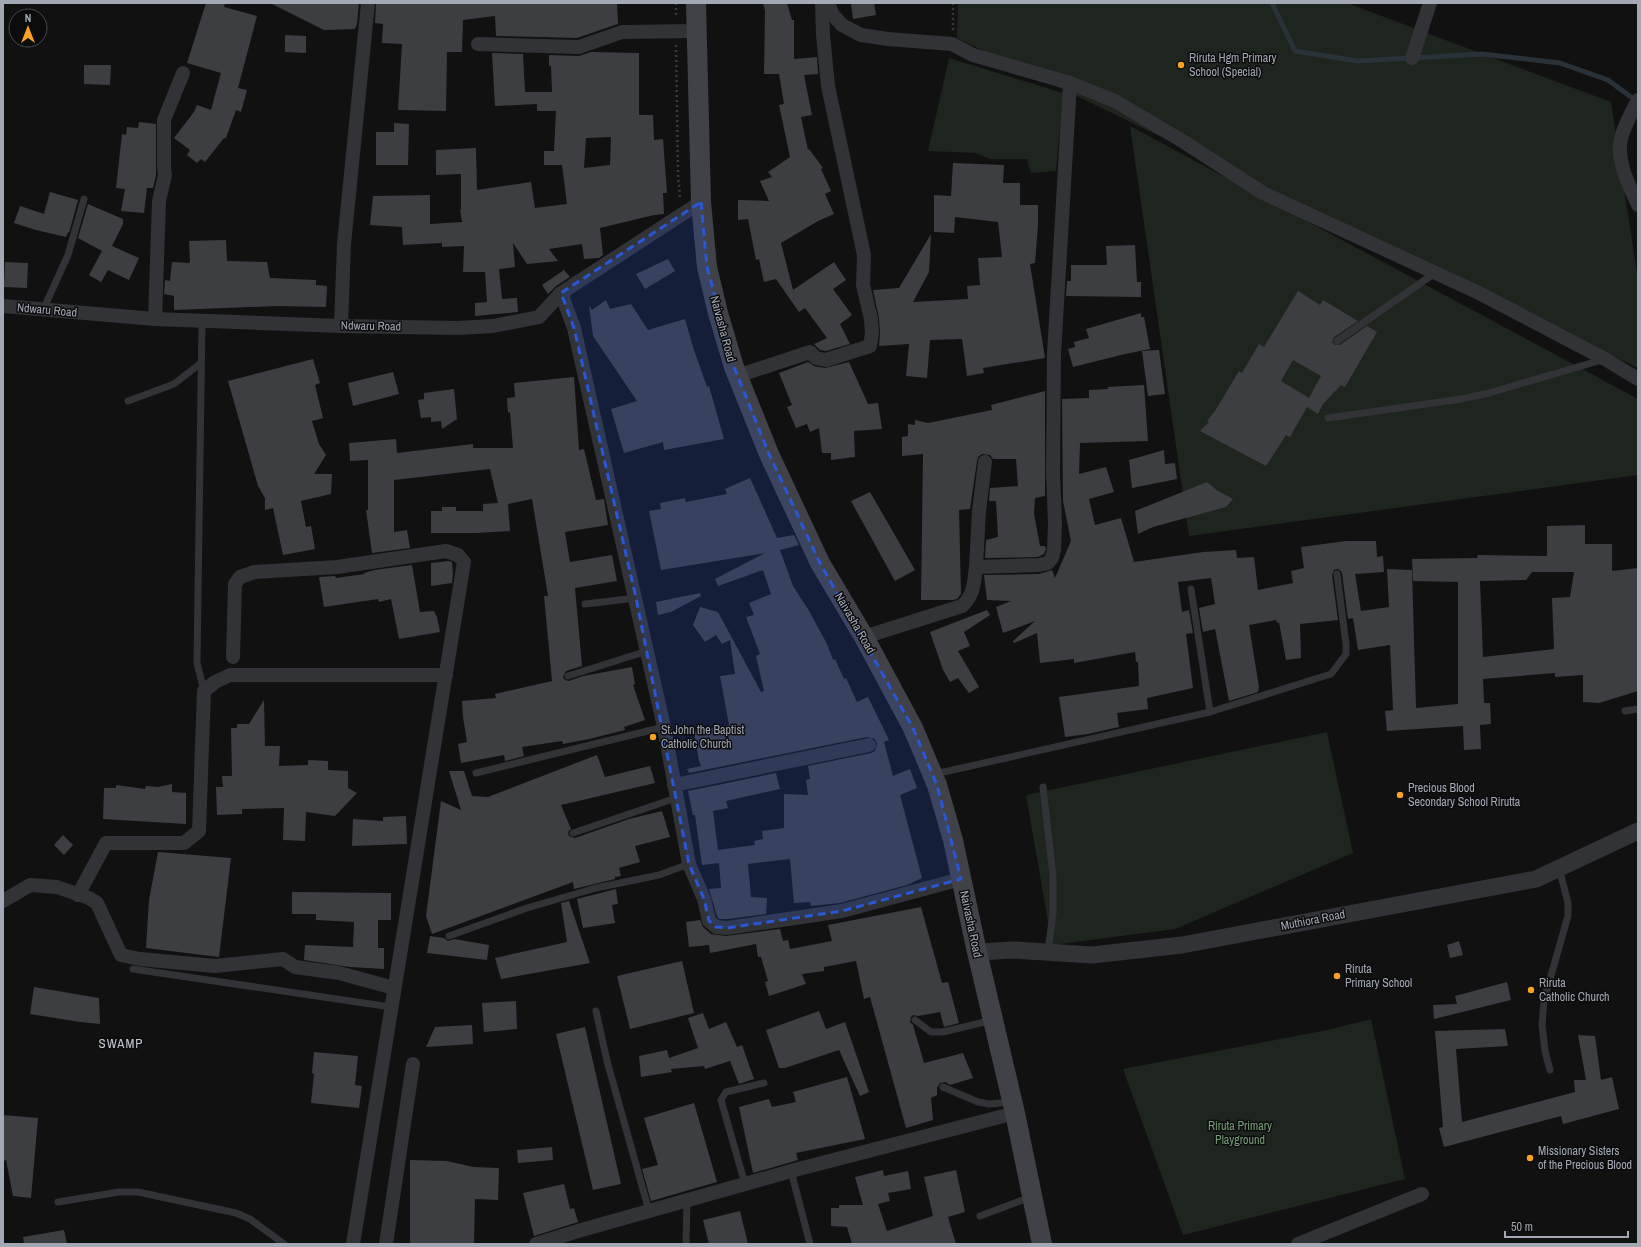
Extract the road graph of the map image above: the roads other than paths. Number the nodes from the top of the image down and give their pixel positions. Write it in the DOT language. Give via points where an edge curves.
graph roads {
  1 [pos="368,3"];
  2 [pos="696,3"];
  3 [pos="822,3"];
  4 [pos="828,3"];
  5 [pos="1430,3"];
  6 [pos="686,31"];
  7 [pos="478,44"];
  8 [pos="1412,58"];
  9 [pos="183,72"];
  10 [pos="1070,82"];
  11 [pos="1638,100"];
  12 [pos="84,199"];
  13 [pos="701,202"];
  14 [pos="1638,205"];
  15 [pos="1435,273"];
  16 [pos="561,292"];
  17 [pos="3,306"];
  18 [pos="43,310"];
  19 [pos="155,319"];
  20 [pos="202,321"];
  21 [pos="340,326"];
  22 [pos="1337,340"];
  23 [pos="1605,359"];
  24 [pos="201,363"];
  25 [pos="737,376"];
  26 [pos="1638,379"];
  27 [pos="128,401"];
  28 [pos="1328,418"];
  29 [pos="985,462"];
  30 [pos="976,567"];
  31 [pos="1337,574"];
  32 [pos="1191,589"];
  33 [pos="636,598"];
  34 [pos="585,604"];
  35 [pos="864,637"];
  36 [pos="647,651"];
  37 [pos="233,657"];
  38 [pos="446,675"];
  39 [pos="568,676"];
  40 [pos="204,691"];
  41 [pos="1638,709"];
  42 [pos="1625,711"];
  43 [pos="1210,712"];
  44 [pos="664,727"];
  45 [pos="869,745"];
  46 [pos="476,773"];
  47 [pos="932,774"];
  48 [pos="1043,787"];
  49 [pos="675,792"];
  50 [pos="1638,832"];
  51 [pos="573,834"];
  52 [pos="689,864"];
  53 [pos="1559,868"];
  54 [pos="961,879"];
  55 [pos="78,894"];
  56 [pos="3,901"];
  57 [pos="449,936"];
  58 [pos="977,952"];
  59 [pos="1048,952"];
  60 [pos="133,969"];
  61 [pos="394,988"];
  62 [pos="391,1007"];
  63 [pos="596,1011"];
  64 [pos="915,1020"];
  65 [pos="993,1020"];
  66 [pos="413,1064"];
  67 [pos="1550,1070"];
  68 [pos="764,1082"];
  69 [pos="943,1087"];
  70 [pos="1013,1107"];
  71 [pos="791,1171"];
  72 [pos="745,1184"];
  73 [pos="1422,1194"];
  74 [pos="1033,1196"];
  75 [pos="687,1200"];
  76 [pos="58,1202"];
  77 [pos="648,1211"];
  78 [pos="980,1216"];
  79 [pos="284,1244"];
  80 [pos="353,1244"];
  81 [pos="386,1244"];
  82 [pos="536,1244"];
  83 [pos="686,1244"];
  84 [pos="810,1244"];
  85 [pos="1042,1244"];
  86 [pos="1298,1244"];
  1 -- 21 [label="street" via="344,244"];
  2 -- 6 [label="main road, Naivasha Road"];
  3 -- 25 [label="street" via="828,86 864,255 863,285 870,319 870,346 826,360 816,358 810,352"];
  4 -- 10 [label="street" via="833,15 842,25 861,35 952,44 973,55"];
  5 -- 8 [label="street"];
  6 -- 7 [label="street" via="622,32 579,47"];
  6 -- 13 [label="main road, Naivasha Road"];
  9 -- 19 [label="street" via="164,120 166,175 159,201"];
  10 -- 15 [label="street" via="1115,101 1263,193"];
  10 -- 30 [label="street" via="1054,346 1054,550 1048,563 1039,565"];
  11 -- 14 [label="street" via="1627,121 1620,146 1624,173"];
  12 -- 18 [label="lane" via="68,255"];
  13 -- 16 [label="street, Ndwaru Road"];
  13 -- 25 [label="main road, Naivasha Road" via="707,267"];
  15 -- 22 [label="lane"];
  15 -- 23 [label="street" via="1481,294"];
  16 -- 21 [label="street, Ndwaru Road" via="539,317 493,326"];
  16 -- 33 [label="street" via="576,335"];
  17 -- 18 [label="street, Ndwaru Road"];
  18 -- 19 [label="street, Ndwaru Road"];
  19 -- 20 [label="street, Ndwaru Road"];
  20 -- 21 [label="street, Ndwaru Road"];
  20 -- 24 [label="lane"];
  23 -- 26 [label="street"];
  23 -- 28 [label="lane" via="1461,399"];
  24 -- 27 [label="lane" via="174,384"];
  24 -- 40 [label="lane" via="197,663"];
  25 -- 35 [label="main road, Naivasha Road" via="769,454 820,563"];
  29 -- 30 [label="street"];
  30 -- 35 [label="street" via="972,593 962,606"];
  31 -- 43 [label="lane" via="1346,654 1331,674"];
  32 -- 43 [label="lane"];
  33 -- 34 [label="lane"];
  33 -- 36 [label="street"];
  35 -- 47 [label="main road, Naivasha Road" via="913,728"];
  36 -- 39 [label="lane"];
  36 -- 44 [label="street"];
  37 -- 38 [label="street" via="235,584 240,577 254,572 337,567 446,551 458,555 464,562"];
  38 -- 40 [label="street" via="230,675"];
  38 -- 61 [label="street"];
  40 -- 55 [label="street" via="199,831 184,843 106,843"];
  41 -- 42 [label="lane"];
  43 -- 47 [label="lane"];
  44 -- 46 [label="lane"];
  44 -- 49 [label="street"];
  45 -- 49 [label="street"];
  47 -- 54 [label="main road, Naivasha Road" via="953,840"];
  48 -- 59 [label="lane" via="1053,876 1053,913"];
  49 -- 51 [label="lane"];
  49 -- 52 [label="street"];
  50 -- 53 [label="street, Muthiora Road"];
  52 -- 54 [label="street" via="704,899 709,921 716,926 727,928 842,910"];
  52 -- 57 [label="lane" via="659,875 596,888 527,908"];
  53 -- 59 [label="street, Muthiora Road" via="1536,878 1182,945 1092,955"];
  53 -- 67 [label="lane" via="1568,903 1568,916 1544,1000 1542,1025"];
  54 -- 58 [label="main road, Naivasha Road"];
  55 -- 56 [label="street" via="57,888 30,885"];
  55 -- 61 [label="street" via="97,904 121,955 215,966 283,959 295,968 339,973"];
  58 -- 59 [label="street, Muthiora Road"];
  58 -- 65 [label="main road, Naivasha Road"];
  60 -- 62 [label="lane"];
  61 -- 62 [label="street"];
  62 -- 80 [label="street"];
  63 -- 77 [label="lane"];
  64 -- 65 [label="lane" via="931,1032 943,1032"];
  65 -- 70 [label="main road, Naivasha Road"];
  66 -- 81 [label="street"];
  68 -- 72 [label="lane" via="726,1092 721,1100"];
  69 -- 70 [label="lane" via="978,1102"];
  70 -- 71 [label="street"];
  70 -- 74 [label="main road, Naivasha Road"];
  71 -- 72 [label="street"];
  71 -- 84 [label="lane"];
  72 -- 75 [label="street"];
  73 -- 86 [label="street"];
  74 -- 78 [label="lane"];
  74 -- 85 [label="main road, Naivasha Road"];
  75 -- 77 [label="street"];
  75 -- 83 [label="lane"];
  76 -- 79 [label="lane" via="119,1192 138,1192 236,1213 250,1219"];
  77 -- 82 [label="street"];
}
